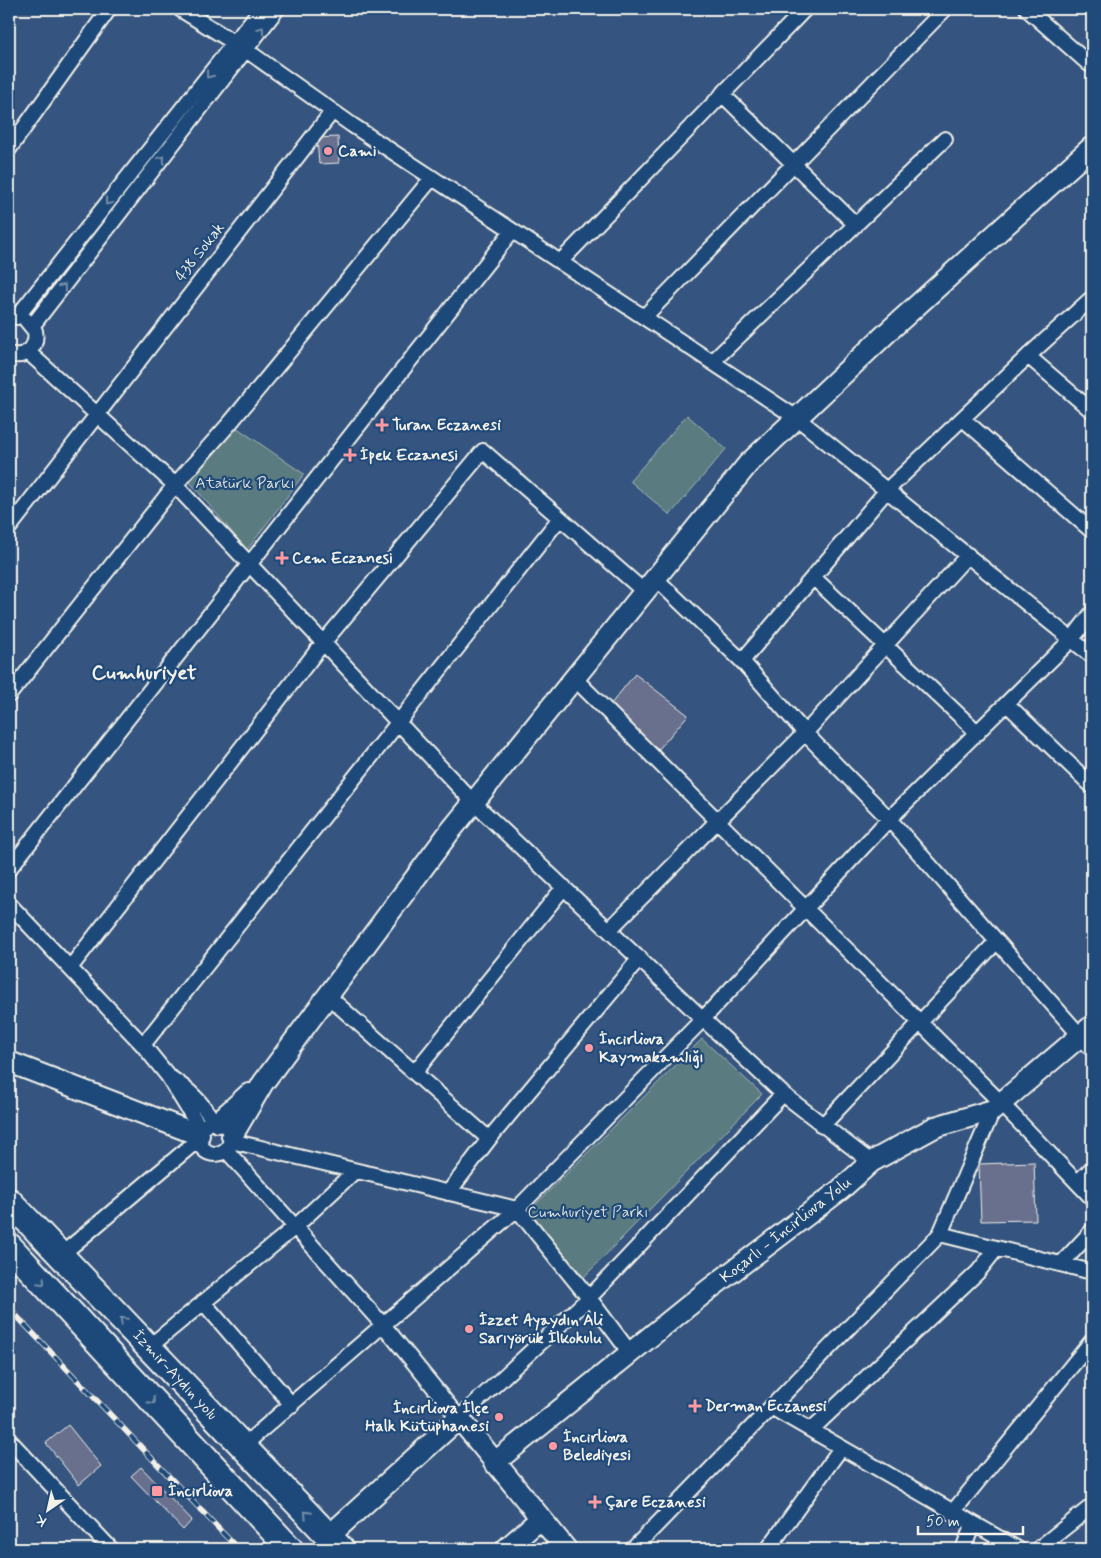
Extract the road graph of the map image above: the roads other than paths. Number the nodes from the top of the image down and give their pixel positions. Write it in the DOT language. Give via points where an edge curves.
graph roads {
  1 [pos="109,9"];
  2 [pos="180,9"];
  3 [pos="261,9"];
  4 [pos="277,9"];
  5 [pos="805,9"];
  6 [pos="945,9"];
  7 [pos="1027,9"];
  8 [pos="240,47"];
  9 [pos="1089,64"];
  10 [pos="722,94"];
  11 [pos="332,112"];
  12 [pos="945,139"];
  13 [pos="1092,147"];
  14 [pos="9,149"];
  15 [pos="793,165"];
  16 [pos="432,178"];
  17 [pos="856,225"];
  18 [pos="512,231"];
  19 [pos="560,262"];
  20 [pos="1092,298"];
  21 [pos="644,317"];
  22 [pos="13,318"];
  23 [pos="33,325"];
  24 [pos="1028,356"];
  25 [pos="16,357"];
  26 [pos="712,362"];
  27 [pos="1092,411"];
  28 [pos="96,414"];
  29 [pos="797,418"];
  30 [pos="963,419"];
  31 [pos="175,486"];
  32 [pos="887,490"];
  33 [pos="560,518"];
  34 [pos="9,528"];
  35 [pos="1092,531"];
  36 [pos="968,555"];
  37 [pos="249,565"];
  38 [pos="813,577"];
  39 [pos="651,586"];
  40 [pos="1092,613"];
  41 [pos="1072,639"];
  42 [pos="323,643"];
  43 [pos="884,645"];
  44 [pos="1092,656"];
  45 [pos="742,661"];
  46 [pos="575,679"];
  47 [pos="9,694"];
  48 [pos="1007,704"];
  49 [pos="398,722"];
  50 [pos="805,733"];
  51 [pos="978,733"];
  52 [pos="1092,786"];
  53 [pos="474,803"];
  54 [pos="889,819"];
  55 [pos="718,821"];
  56 [pos="9,870"];
  57 [pos="564,888"];
  58 [pos="9,904"];
  59 [pos="806,908"];
  60 [pos="609,930"];
  61 [pos="997,941"];
  62 [pos="640,958"];
  63 [pos="70,968"];
  64 [pos="328,997"];
  65 [pos="703,1019"];
  66 [pos="919,1021"];
  67 [pos="1089,1037"];
  68 [pos="143,1045"];
  69 [pos="9,1062"];
  70 [pos="415,1072"];
  71 [pos="783,1094"];
  72 [pos="996,1106"];
  73 [pos="822,1126"];
  74 [pos="215,1134"];
  75 [pos="489,1138"];
  76 [pos="871,1162"];
  77 [pos="1092,1168"];
  78 [pos="355,1171"];
  79 [pos="1078,1182"];
  80 [pos="448,1193"];
  81 [pos="1092,1198"];
  82 [pos="9,1201"];
  83 [pos="517,1209"];
  84 [pos="294,1227"];
  85 [pos="1092,1231"];
  86 [pos="940,1234"];
  87 [pos="9,1246"];
  88 [pos="997,1248"];
  89 [pos="61,1254"];
  90 [pos="1061,1264"];
  91 [pos="1092,1276"];
  92 [pos="589,1298"];
  93 [pos="203,1302"];
  94 [pos="384,1326"];
  95 [pos="1092,1341"];
  96 [pos="149,1346"];
  97 [pos="631,1354"];
  98 [pos="292,1405"];
  99 [pos="771,1407"];
  100 [pos="459,1418"];
  101 [pos="811,1430"];
  102 [pos="9,1440"];
  103 [pos="243,1446"];
  104 [pos="841,1448"];
  105 [pos="494,1463"];
  106 [pos="1092,1506"];
  107 [pos="952,1512"];
  108 [pos="544,1524"];
  109 [pos="973,1524"];
  110 [pos="335,1543"];
  111 [pos="111,1549"];
  112 [pos="290,1549"];
  113 [pos="506,1549"];
  114 [pos="526,1549"];
  115 [pos="566,1549"];
  116 [pos="634,1549"];
  117 [pos="768,1549"];
  118 [pos="963,1549"];
  119 [pos="1018,1549"];
  120 [pos="1038,1549"];
  1 -- 14 [label="street"];
  2 -- 8 [label="street"];
  3 -- 8 [label="street"];
  8 -- 4 [label="street, one-way"];
  5 -- 10 [label="street"];
  6 -- 15 [label="street"];
  7 -- 9 [label="street"];
  8 -- 11 [label="street"];
  8 -- 22 [label="street, one-way"];
  23 -- 8 [label="street, one-way"];
  10 -- 15 [label="street"];
  10 -- 19 [label="street"];
  11 -- 16 [label="street"];
  11 -- 28 [label="street, 438 Sokak"];
  12 -- 17 [label="street"];
  13 -- 29 [label="street"];
  15 -- 17 [label="street"];
  15 -- 21 [label="street"];
  16 -- 18 [label="street"];
  16 -- 31 [label="street"];
  17 -- 26 [label="street"];
  18 -- 19 [label="street"];
  18 -- 37 [label="street"];
  19 -- 21 [label="street"];
  20 -- 24 [label="street"];
  21 -- 26 [label="street"];
  22 -- 23 [label="street" via="23,318"];
  23 -- 25 [label="street" via="35,343"];
  24 -- 27 [label="street"];
  24 -- 30 [label="street"];
  25 -- 28 [label="street"];
  26 -- 29 [label="street"];
  28 -- 31 [label="street"];
  28 -- 34 [label="street, 438 Sokak"];
  29 -- 32 [label="street"];
  29 -- 39 [label="street" via="748,464"];
  30 -- 32 [label="street"];
  30 -- 35 [label="street"];
  31 -- 37 [label="street"];
  31 -- 47 [label="street"];
  32 -- 36 [label="street"];
  32 -- 38 [label="street"];
  33 -- 39 [label="street"];
  33 -- 42 [label="street" via="483,451"];
  33 -- 49 [label="street"];
  36 -- 41 [label="street"];
  36 -- 43 [label="street"];
  37 -- 42 [label="street"];
  37 -- 56 [label="street"];
  38 -- 43 [label="street"];
  38 -- 45 [label="street"];
  39 -- 45 [label="street"];
  39 -- 46 [label="street"];
  40 -- 41 [label="street"];
  41 -- 44 [label="street"];
  41 -- 48 [label="street"];
  42 -- 49 [label="street"];
  42 -- 63 [label="street"];
  43 -- 50 [label="street"];
  43 -- 51 [label="street"];
  45 -- 50 [label="street"];
  46 -- 53 [label="street"];
  46 -- 55 [label="street"];
  48 -- 51 [label="street"];
  48 -- 52 [label="street"];
  49 -- 53 [label="street"];
  49 -- 68 [label="street"];
  50 -- 54 [label="street"];
  50 -- 55 [label="street"];
  51 -- 54 [label="street"];
  53 -- 57 [label="street"];
  53 -- 64 [label="street"];
  54 -- 59 [label="street"];
  54 -- 61 [label="street"];
  55 -- 59 [label="street"];
  55 -- 60 [label="street"];
  57 -- 60 [label="street"];
  57 -- 70 [label="street"];
  58 -- 63 [label="street"];
  59 -- 65 [label="street"];
  59 -- 66 [label="street"];
  60 -- 62 [label="street"];
  61 -- 66 [label="street"];
  61 -- 67 [label="street"];
  62 -- 65 [label="street"];
  62 -- 75 [label="street"];
  63 -- 68 [label="street"];
  64 -- 70 [label="street"];
  64 -- 74 [label="street" via="262,1083"];
  65 -- 71 [label="street"];
  65 -- 83 [label="street"];
  66 -- 72 [label="street"];
  66 -- 73 [label="street"];
  67 -- 72 [label="street, Koçarlı - İncirliova Yolu"];
  68 -- 74 [label="street"];
  69 -- 74 [label="street"];
  70 -- 75 [label="street"];
  71 -- 73 [label="street"];
  71 -- 92 [label="street"];
  72 -- 76 [label="street, Koçarlı - İncirliova Yolu" via="935,1127"];
  72 -- 79 [label="street"];
  72 -- 86 [label="street"];
  73 -- 76 [label="street"];
  74 -- 78 [label="street"];
  74 -- 84 [label="street"];
  74 -- 89 [label="street"];
  75 -- 80 [label="street"];
  76 -- 97 [label="street, Koçarlı - İncirliova Yolu"];
  77 -- 79 [label="street"];
  78 -- 80 [label="street"];
  78 -- 84 [label="street"];
  79 -- 81 [label="street"];
  80 -- 83 [label="street"];
  82 -- 89 [label="highway, İzmir-Aydın yolu"];
  83 -- 92 [label="street"];
  83 -- 94 [label="street"];
  84 -- 93 [label="street"];
  84 -- 94 [label="street"];
  85 -- 90 [label="street"];
  86 -- 88 [label="street"];
  86 -- 99 [label="street"];
  87 -- 112 [label="highway, one-way"];
  88 -- 90 [label="street"];
  88 -- 101 [label="street" via="978,1272"];
  96 -- 89 [label="highway, İzmir-Aydın yolu, one-way"];
  90 -- 91 [label="street"];
  92 -- 97 [label="street"];
  92 -- 100 [label="street"];
  93 -- 96 [label="street"];
  93 -- 98 [label="street"];
  94 -- 98 [label="street"];
  94 -- 100 [label="street"];
  95 -- 107 [label="street"];
  96 -- 103 [label="highway, İzmir-Aydın yolu"];
  97 -- 105 [label="street, Koçarlı - İncirliova Yolu"];
  98 -- 103 [label="street"];
  99 -- 101 [label="street"];
  99 -- 116 [label="street"];
  100 -- 105 [label="street"];
  100 -- 110 [label="street"];
  101 -- 104 [label="street"];
  102 -- 111 [label="street"];
  110 -- 103 [label="highway, İzmir-Aydın yolu, one-way"];
  104 -- 107 [label="street"];
  104 -- 117 [label="street"];
  105 -- 108 [label="street"];
  106 -- 120 [label="street"];
  107 -- 109 [label="street"];
  108 -- 113 [label="street"];
  108 -- 114 [label="street"];
  108 -- 115 [label="street"];
  109 -- 118 [label="street"];
  109 -- 119 [label="street"];
}
